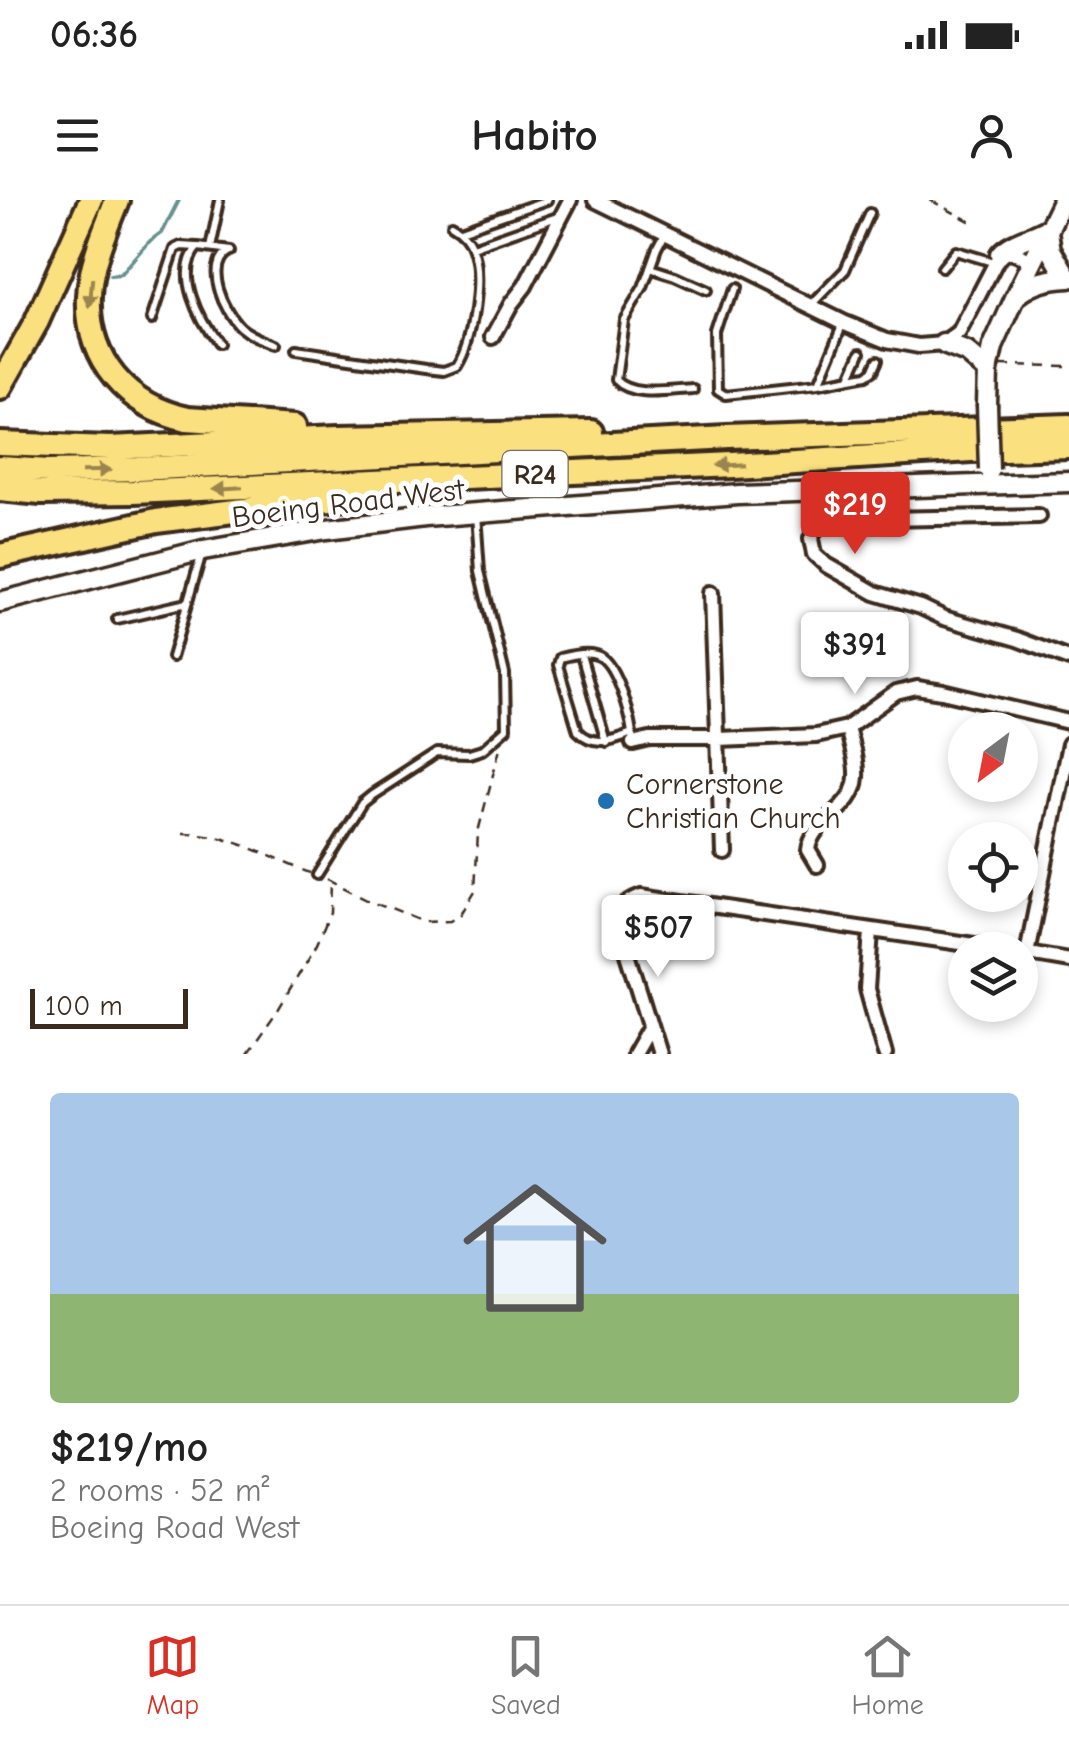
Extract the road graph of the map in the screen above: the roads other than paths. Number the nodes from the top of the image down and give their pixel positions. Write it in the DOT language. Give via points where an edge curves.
graph roads {
  1 [pos="91,200"];
  2 [pos="116,200"];
  3 [pos="220,200"];
  4 [pos="547,200"];
  5 [pos="570,200"];
  6 [pos="594,200"];
  7 [pos="1063,200"];
  8 [pos="870,213"];
  9 [pos="561,215"];
  10 [pos="452,225"];
  11 [pos="461,230"];
  12 [pos="1049,230"];
  13 [pos="666,233"];
  14 [pos="472,246"];
  15 [pos="198,247"];
  16 [pos="210,248"];
  17 [pos="997,258"];
  18 [pos="1034,261"];
  19 [pos="650,268"];
  20 [pos="942,268"];
  21 [pos="1068,276"];
  22 [pos="732,288"];
  23 [pos="706,290"];
  24 [pos="1014,298"];
  25 [pos="810,306"];
  26 [pos="152,319"];
  27 [pos="844,322"];
  28 [pos="493,337"];
  29 [pos="217,344"];
  30 [pos="944,344"];
  31 [pos="276,345"];
  32 [pos="296,350"];
  33 [pos="862,352"];
  34 [pos="878,360"];
  35 [pos="989,368"];
  36 [pos="849,378"];
  37 [pos="818,384"];
  38 [pos="0,387"];
  39 [pos="693,390"];
  40 [pos="1069,414"];
  41 [pos="1069,426"];
  42 [pos="830,434"];
  43 [pos="484,436"];
  44 [pos="727,438"];
  45 [pos="0,444"];
  46 [pos="1069,448"];
  47 [pos="971,450"];
  48 [pos="1069,456"];
  49 [pos="0,468"];
  50 [pos="529,474"];
  51 [pos="989,477"];
  52 [pos="1069,482"];
  53 [pos="0,489"];
  54 [pos="476,513"];
  55 [pos="1039,516"];
  56 [pos="203,550"];
  57 [pos="0,556"];
  58 [pos="714,593"];
  59 [pos="0,602"];
  60 [pos="188,602"];
  61 [pos="116,618"];
  62 [pos="581,655"];
  63 [pos="172,657"];
  64 [pos="1069,659"];
  65 [pos="1069,722"];
  66 [pos="847,728"];
  67 [pos="633,738"];
  68 [pos="719,739"];
  69 [pos="606,742"];
  70 [pos="1069,744"];
  71 [pos="722,850"];
  72 [pos="817,865"];
  73 [pos="317,875"];
  74 [pos="872,931"];
  75 [pos="1028,932"];
  76 [pos="948,942"];
  77 [pos="1038,954"];
  78 [pos="1069,960"];
  79 [pos="650,1026"];
  80 [pos="634,1054"];
  81 [pos="660,1054"];
  82 [pos="885,1054"];
  1 -- 38 [label="highway" via="38,321"];
  2 -- 43 [label="highway, one-way" via="93,272 90,318 105,363 139,401 187,419"];
  3 -- 16 [label="lane"];
  4 -- 11 [label="lane"];
  5 -- 9 [label="street"];
  6 -- 13 [label="street"];
  7 -- 12 [label="main road"];
  8 -- 25 [label="lane" via="845,270"];
  9 -- 14 [label="lane"];
  9 -- 28 [label="street"];
  10 -- 11 [label="lane"];
  11 -- 14 [label="lane"];
  12 -- 17 [label="main road"];
  12 -- 18 [label="main road"];
  12 -- 21 [label="main road" via="1051,250"];
  13 -- 19 [label="lane"];
  13 -- 25 [label="street"];
  14 -- 32 [label="lane" via="477,270 468,339 452,370"];
  15 -- 16 [label="lane"];
  15 -- 26 [label="lane" via="175,249"];
  15 -- 29 [label="lane" via="188,278 192,300"];
  16 -- 31 [label="lane" via="230,251 218,260 216,283 228,312 248,334"];
  17 -- 18 [label="street" via="1012,252"];
  17 -- 20 [label="lane" via="956,251"];
  17 -- 30 [label="street" via="965,324"];
  18 -- 21 [label="main road"];
  18 -- 24 [label="main road"];
  19 -- 23 [label="lane"];
  19 -- 39 [label="lane" via="624,320 616,380 632,390"];
  21 -- 24 [label="main road"];
  22 -- 37 [label="lane" via="717,334 718,389 726,394"];
  24 -- 35 [label="main road"];
  25 -- 27 [label="street"];
  27 -- 30 [label="street" via="887,340"];
  27 -- 37 [label="lane"];
  30 -- 35 [label="main road"];
  33 -- 36 [label="lane"];
  34 -- 36 [label="lane" via="870,373"];
  35 -- 51 [label="main road, bridge"];
  36 -- 37 [label="lane"];
  40 -- 42 [label="highway"];
  41 -- 42 [label="highway, R24"];
  42 -- 44 [label="highway, R24"];
  43 -- 44 [label="highway"];
  43 -- 45 [label="highway" via="110,448"];
  49 -- 44 [label="highway, R24, one-way" via="138,469"];
  46 -- 47 [label="highway, R24"];
  47 -- 48 [label="highway"];
  47 -- 50 [label="highway, R24, one-way"];
  50 -- 53 [label="highway, R24, one-way" via="133,492"];
  50 -- 57 [label="highway" via="156,520"];
  51 -- 52 [label="main road, Boeing Road West"];
  51 -- 54 [label="main road, Boeing Road West"];
  54 -- 56 [label="main road, Boeing Road West"];
  54 -- 73 [label="lane" via="480,572 505,674 506,729 482,750 437,754 372,795"];
  55 -- 64 [label="street" via="831,520 817,524 811,539 826,565 885,598"];
  56 -- 59 [label="main road, Boeing Road West"];
  56 -- 60 [label="lane"];
  58 -- 68 [label="street"];
  60 -- 61 [label="lane"];
  60 -- 63 [label="lane"];
  62 -- 67 [label="lane" via="599,655 611,668"];
  62 -- 69 [label="lane"];
  62 -- 69 [label="lane" via="563,656 558,666 578,731"];
  65 -- 66 [label="street" via="917,688 896,693"];
  66 -- 68 [label="street"];
  66 -- 72 [label="street" via="855,787 811,838 808,850"];
  67 -- 68 [label="street"];
  67 -- 69 [label="lane"];
  68 -- 71 [label="street"];
  70 -- 75 [label="street"];
  74 -- 76 [label="street"];
  74 -- 79 [label="street" via="641,896 626,902 620,925"];
  74 -- 82 [label="street" via="868,989"];
  77 -- 78 [label="street"];
  79 -- 80 [label="street"];
  79 -- 81 [label="street"];
}
